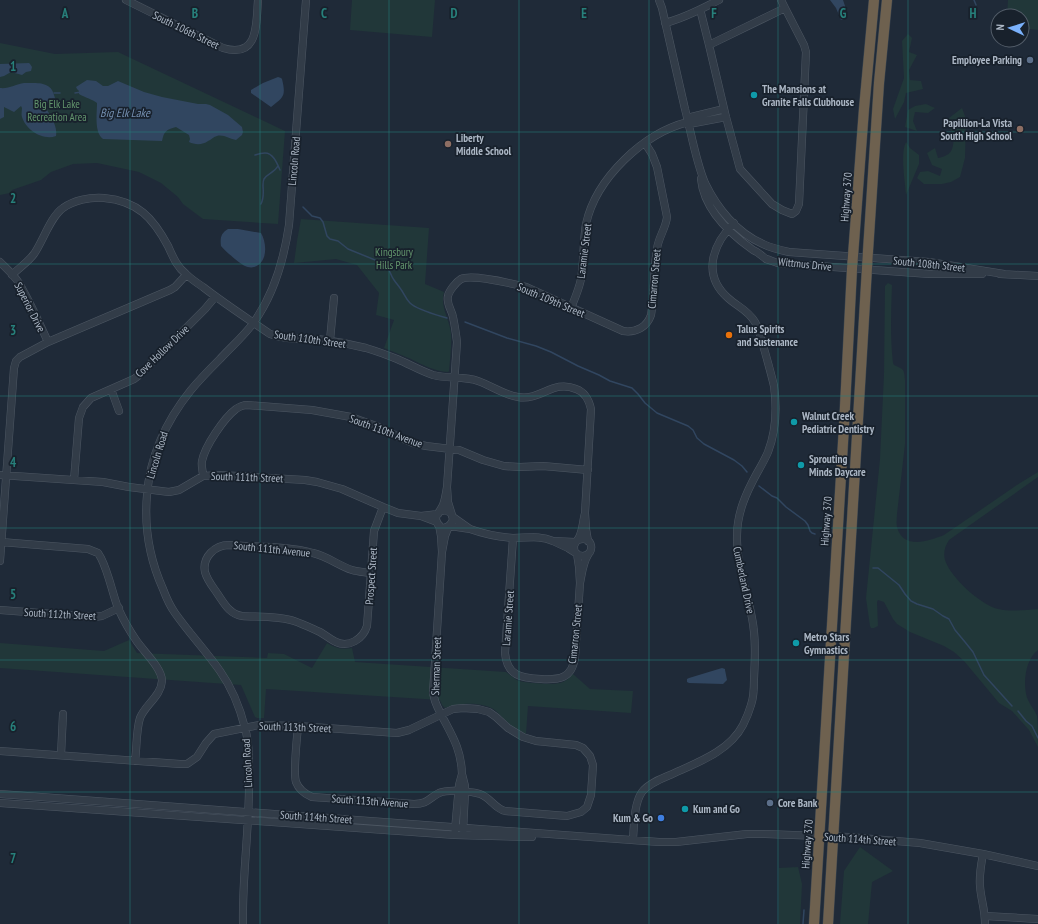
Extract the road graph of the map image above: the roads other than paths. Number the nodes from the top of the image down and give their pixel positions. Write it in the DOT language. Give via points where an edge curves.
graph roads {
  1 [pos="126,0"];
  2 [pos="258,0"];
  3 [pos="306,0"];
  4 [pos="659,0"];
  5 [pos="719,0"];
  6 [pos="781,0"];
  7 [pos="874,0"];
  8 [pos="887,0"];
  9 [pos="785,8"];
  10 [pos="699,10"];
  11 [pos="665,23"];
  12 [pos="710,45"];
  13 [pos="724,109"];
  14 [pos="726,117"];
  15 [pos="688,121"];
  16 [pos="645,143"];
  17 [pos="700,167"];
  18 [pos="734,223"];
  19 [pos="728,229"];
  20 [pos="853,257"];
  21 [pos="867,258"];
  22 [pos="0,262"];
  23 [pos="852,269"];
  24 [pos="866,270"];
  25 [pos="12,274"];
  26 [pos="1004,274"];
  27 [pos="186,275"];
  28 [pos="1038,276"];
  29 [pos="215,297"];
  30 [pos="334,298"];
  31 [pos="571,308"];
  32 [pos="253,323"];
  33 [pos="646,324"];
  34 [pos="330,340"];
  35 [pos="48,342"];
  36 [pos="454,378"];
  37 [pos="111,389"];
  38 [pos="119,410"];
  39 [pos="450,448"];
  40 [pos="588,470"];
  41 [pos="3,475"];
  42 [pos="204,476"];
  43 [pos="74,480"];
  44 [pos="447,487"];
  45 [pos="148,490"];
  46 [pos="383,507"];
  47 [pos="438,513"];
  48 [pos="585,513"];
  49 [pos="421,516"];
  50 [pos="452,516"];
  51 [pos="438,524"];
  52 [pos="449,526"];
  53 [pos="470,529"];
  54 [pos="513,538"];
  55 [pos="588,540"];
  56 [pos="553,541"];
  57 [pos="577,541"];
  58 [pos="2,542"];
  59 [pos="442,552"];
  60 [pos="576,553"];
  61 [pos="588,555"];
  62 [pos="0,561"];
  63 [pos="371,573"];
  64 [pos="580,583"];
  65 [pos="119,608"];
  66 [pos="0,610"];
  67 [pos="355,642"];
  68 [pos="536,679"];
  69 [pos="63,714"];
  70 [pos="441,715"];
  71 [pos="298,726"];
  72 [pos="245,728"];
  73 [pos="0,751"];
  74 [pos="61,755"];
  75 [pos="135,760"];
  76 [pos="462,792"];
  77 [pos="0,794"];
  78 [pos="0,802"];
  79 [pos="249,812"];
  80 [pos="578,814"];
  81 [pos="248,820"];
  82 [pos="459,831"];
  83 [pos="820,836"];
  84 [pos="833,836"];
  85 [pos="633,839"];
  86 [pos="983,854"];
  87 [pos="1038,866"];
  88 [pos="985,916"];
  89 [pos="1038,920"];
  90 [pos="243,924"];
  91 [pos="814,924"];
  92 [pos="828,924"];
  93 [pos="985,924"];
  1 -- 2 [label="street, South 106th Street" via="223,48 235,50 247,47 256,32"];
  3 -- 32 [label="street, Lincoln Road" via="287,238 274,286"];
  4 -- 11 [label="street, Wittmus Drive"];
  5 -- 10 [label="street"];
  6 -- 9 [label="street"];
  7 -- 20 [label="highway, Highway 370"];
  8 -- 21 [label="highway"];
  9 -- 12 [label="street"];
  9 -- 14 [label="street" via="806,52 799,204 792,214 772,204 740,169"];
  10 -- 11 [label="street"];
  10 -- 12 [label="street"];
  11 -- 15 [label="street, Wittmus Drive"];
  12 -- 13 [label="street"];
  13 -- 14 [label="street"];
  13 -- 15 [label="street"];
  14 -- 15 [label="street"];
  15 -- 16 [label="street, Laramie Street"];
  15 -- 17 [label="street, Wittmus Drive"];
  16 -- 31 [label="street, Laramie Street" via="621,163 594,201 585,228 581,279"];
  16 -- 33 [label="street, Cimarron Street" via="657,167 667,214 657,247 652,312"];
  17 -- 18 [label="street, Wittmus Drive" via="712,195"];
  17 -- 19 [label="street, Wittmus Drive" via="701,184 706,197 713,212"];
  18 -- 19 [label="street, Cumberland Drive"];
  18 -- 20 [label="street, Wittmus Drive" via="761,244 773,248 789,252"];
  19 -- 23 [label="street, Wittmus Drive" via="745,244 778,263"];
  19 -- 85 [label="street, Cumberland Drive" via="715,250 713,273 724,294 745,310 756,323 776,397 772,439 743,501 737,533 737,555 754,629 752,705 743,726 728,743 709,756 652,784 642,793 637,804"];
  20 -- 21 [label="street, South 108th Street"];
  20 -- 23 [label="highway, Highway 370"];
  21 -- 24 [label="highway"];
  21 -- 26 [label="street, South 108th Street" via="929,262"];
  22 -- 25 [label="street"];
  23 -- 24 [label="street, Wittmus Drive"];
  23 -- 83 [label="highway, Highway 370"];
  24 -- 26 [label="street, South 108th Street" via="929,274"];
  24 -- 84 [label="highway"];
  25 -- 27 [label="street" via="33,256 62,208 91,198 117,200 143,212 161,233 176,263"];
  25 -- 35 [label="street, Superior Drive"];
  26 -- 28 [label="street, South 108th Street"];
  27 -- 29 [label="street, South 110th Street"];
  27 -- 35 [label="street" via="170,290"];
  29 -- 32 [label="street, South 110th Street"];
  29 -- 37 [label="street, Cove Hollow Drive" via="138,376"];
  30 -- 34 [label="street"];
  31 -- 33 [label="street, South 109th Street" via="623,331 636,331"];
  31 -- 36 [label="street, South 109th Street" via="526,287 472,278 462,279 448,296 457,342"];
  32 -- 34 [label="street, South 110th Street" via="275,336"];
  32 -- 45 [label="street, Lincoln Road" via="176,410 158,446"];
  34 -- 36 [label="street, South 110th Street" via="373,350 428,373"];
  35 -- 41 [label="street, Superior Drive" via="20,356 16,361"];
  36 -- 39 [label="street"];
  36 -- 40 [label="street, South 110th Street" via="479,382 519,398 535,396 562,386 578,390 589,400 591,409"];
  37 -- 38 [label="street"];
  37 -- 43 [label="street, Cove Hollow Drive" via="91,398 82,410 79,418"];
  39 -- 40 [label="street, South 110th Avenue" via="504,466"];
  39 -- 42 [label="street, South 110th Avenue" via="413,443 361,420 340,415 245,405 232,412 213,438 203,459"];
  39 -- 44 [label="street"];
  40 -- 48 [label="street"];
  41 -- 43 [label="street, South 111th Street"];
  41 -- 58 [label="street, Superior Drive"];
  42 -- 45 [label="street, South 111th Street" via="179,490"];
  42 -- 46 [label="street, South 111th Street" via="317,482 342,489"];
  43 -- 45 [label="street, South 111th Street" via="104,482"];
  44 -- 47 [label="street"];
  44 -- 50 [label="street"];
  45 -- 72 [label="street, Lincoln Road" via="148,535 158,578 174,612 222,673 234,695"];
  46 -- 49 [label="street, South 111th Street" via="398,513"];
  46 -- 63 [label="street, Prospect Street" via="374,530"];
  47 -- 49 [label="street, South 111th Street"];
  47 -- 50 [label="street" via="445,510"];
  47 -- 51 [label="street"];
  48 -- 55 [label="street"];
  48 -- 57 [label="street"];
  49 -- 51 [label="street, South 111th Street"];
  50 -- 52 [label="street" via="453,521"];
  50 -- 53 [label="street"];
  51 -- 52 [label="street" via="444,528"];
  51 -- 59 [label="street, Sherman Street"];
  52 -- 53 [label="street"];
  52 -- 59 [label="street, Sherman Street"];
  53 -- 54 [label="street"];
  54 -- 56 [label="street" via="540,537"];
  54 -- 68 [label="street, Laramie Street" via="506,658 508,666 515,674"];
  55 -- 57 [label="street"];
  55 -- 61 [label="street" via="591,548"];
  56 -- 57 [label="street"];
  56 -- 60 [label="street"];
  57 -- 60 [label="street" via="574,546"];
  58 -- 62 [label="street, Superior Drive"];
  58 -- 65 [label="street" via="88,549 98,553"];
  59 -- 70 [label="street, Sherman Street" via="433,687"];
  60 -- 61 [label="street"];
  60 -- 64 [label="street, Cimarron Street"];
  61 -- 64 [label="street, Cimarron Street"];
  63 -- 67 [label="street, Prospect Street" via="367,626 363,635"];
  63 -- 67 [label="street, South 111th Avenue" via="351,570 321,555 304,551 229,545 213,550 205,566 208,580 228,609 235,614 289,620 337,642"];
  64 -- 68 [label="street, Cimarron Street" via="573,666 559,679"];
  65 -- 66 [label="street, South 112th Street" via="94,617"];
  65 -- 75 [label="street" via="136,641 162,680 161,688 140,718"];
  69 -- 74 [label="street"];
  70 -- 71 [label="street, South 113th Street" via="397,733"];
  70 -- 76 [label="street, Sherman Street" via="457,744 465,786"];
  70 -- 80 [label="street, South 113th Street" via="453,709 483,709 523,737 541,742 576,745 587,751 593,765 591,795 587,807"];
  71 -- 72 [label="street, South 113th Street" via="259,725"];
  71 -- 76 [label="street, South 113th Avenue" via="295,772 296,781 305,794 316,797 420,804 440,793"];
  72 -- 75 [label="street, South 113th Street" via="214,734 196,757 187,764"];
  72 -- 79 [label="street, Lincoln Road" via="249,761"];
  73 -- 74 [label="street, South 113th Street"];
  74 -- 75 [label="street, South 113th Street"];
  76 -- 80 [label="street, South 113th Avenue" via="484,796 505,811 567,816"];
  76 -- 82 [label="street, Sherman Street"];
  77 -- 79 [label="street, South 114th Street"];
  78 -- 81 [label="street, South 114th Street"];
  79 -- 81 [label="street, Lincoln Road"];
  79 -- 82 [label="street, South 114th Street"];
  81 -- 82 [label="street, South 114th Street"];
  81 -- 90 [label="street, Lincoln Road"];
  82 -- 85 [label="street, South 114th Street"];
  83 -- 84 [label="street, South 114th Street"];
  83 -- 85 [label="street, South 114th Street" via="747,834 676,842"];
  83 -- 91 [label="highway, Highway 370"];
  84 -- 86 [label="street, South 114th Street" via="920,843"];
  84 -- 92 [label="highway"];
  86 -- 87 [label="street, South 114th Street"];
  86 -- 88 [label="street" via="979,881"];
  88 -- 89 [label="street"];
  88 -- 93 [label="street"];
}
